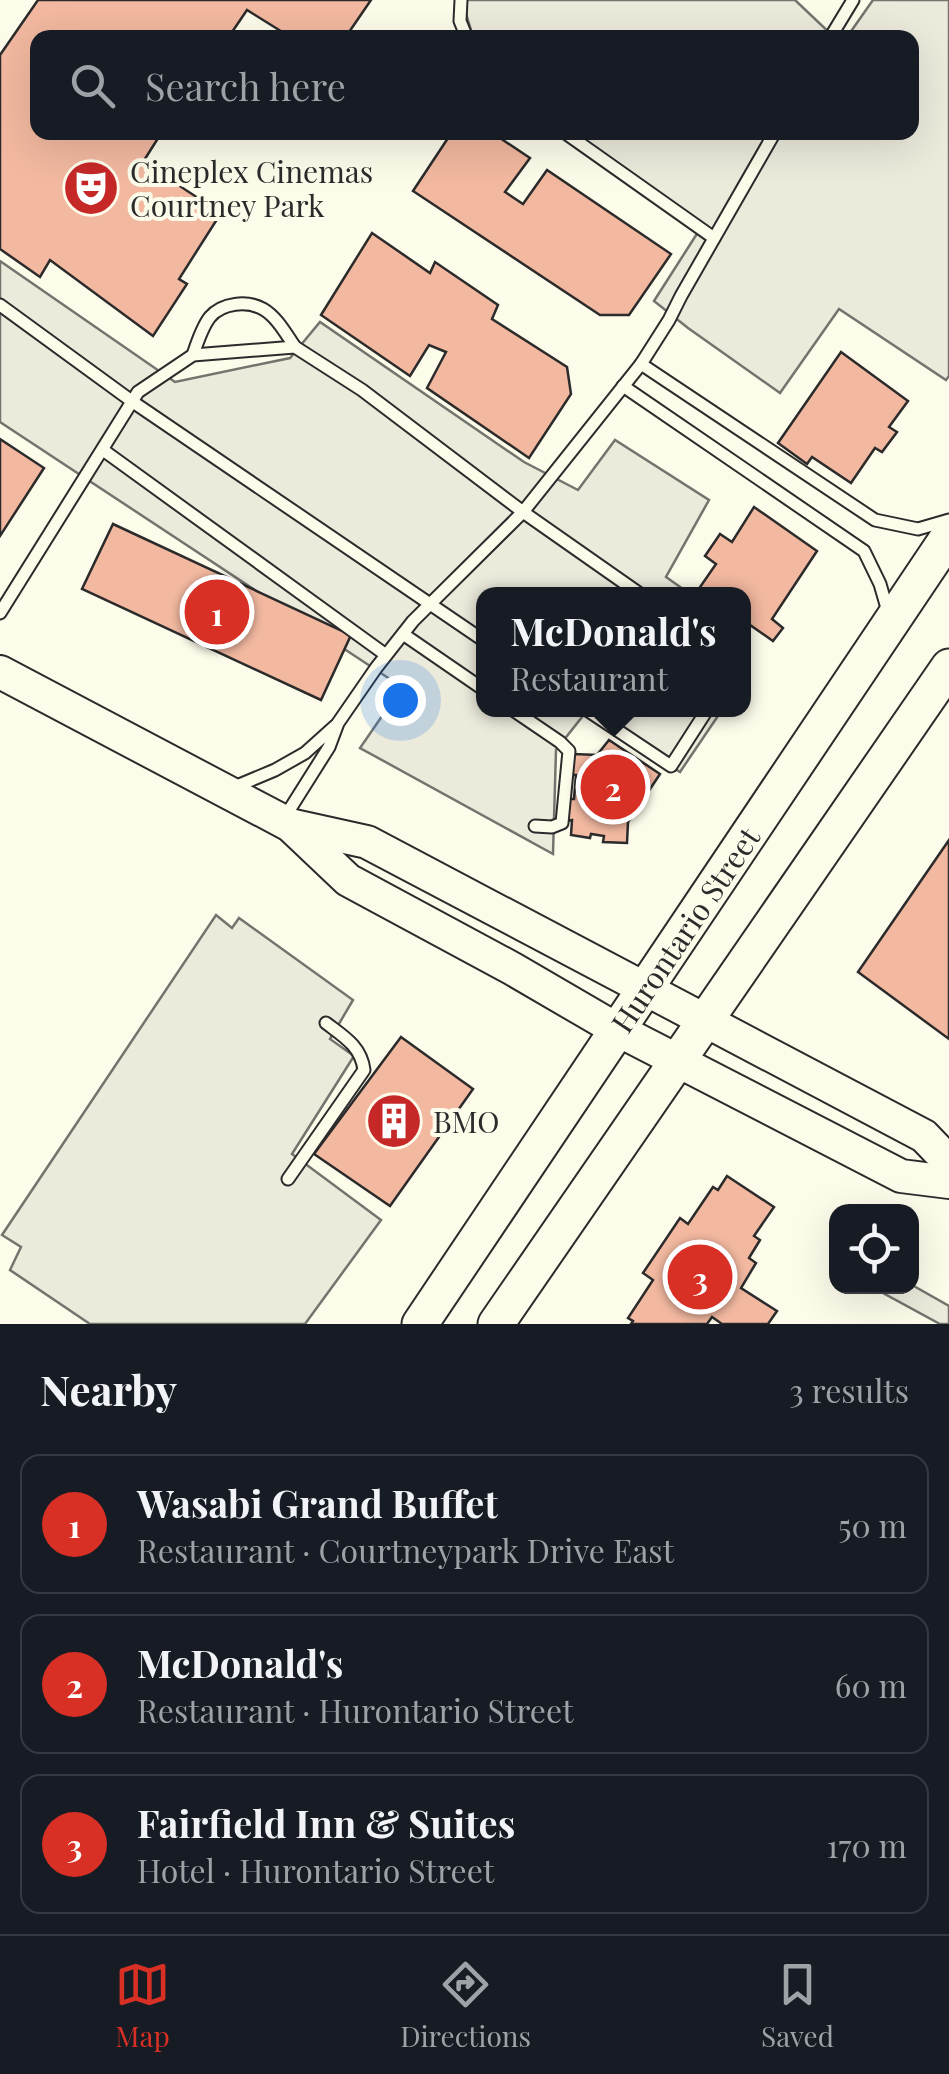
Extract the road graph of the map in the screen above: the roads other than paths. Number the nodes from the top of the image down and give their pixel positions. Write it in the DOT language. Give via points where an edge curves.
graph roads {
  1 [pos="461,0"];
  2 [pos="853,0"];
  3 [pos="464,30"];
  4 [pos="835,30"];
  5 [pos="575,140"];
  6 [pos="771,140"];
  7 [pos="714,238"];
  8 [pos="0,305"];
  9 [pos="295,347"];
  10 [pos="193,354"];
  11 [pos="641,364"];
  12 [pos="623,386"];
  13 [pos="133,402"];
  14 [pos="103,450"];
  15 [pos="523,512"];
  16 [pos="949,520"];
  17 [pos="949,536"];
  18 [pos="630,587"];
  19 [pos="430,604"];
  20 [pos="0,613"];
  21 [pos="890,622"];
  22 [pos="403,634"];
  23 [pos="476,635"];
  24 [pos="386,655"];
  25 [pos="949,666"];
  26 [pos="0,672"];
  27 [pos="476,684"];
  28 [pos="523,717"];
  29 [pos="598,717"];
  30 [pos="703,717"];
  31 [pos="338,723"];
  32 [pos="226,790"];
  33 [pos="286,823"];
  34 [pos="535,826"];
  35 [pos="644,988"];
  36 [pos="706,1021"];
  37 [pos="326,1023"];
  38 [pos="616,1030"];
  39 [pos="678,1062"];
  40 [pos="949,1162"];
  41 [pos="288,1180"];
  42 [pos="949,1182"];
  43 [pos="420,1324"];
  44 [pos="496,1324"];
  1 -- 3 [label="lane"];
  2 -- 4 [label="lane"];
  5 -- 7 [label="lane"];
  6 -- 7 [label="lane"];
  7 -- 11 [label="lane"];
  8 -- 13 [label="lane"];
  9 -- 10 [label="lane"];
  9 -- 10 [label="lane" via="262,308 244,303 210,316"];
  9 -- 15 [label="lane"];
  10 -- 13 [label="lane"];
  11 -- 12 [label="lane"];
  11 -- 16 [label="lane" via="876,520 918,529"];
  12 -- 15 [label="lane"];
  12 -- 21 [label="lane" via="864,551"];
  13 -- 14 [label="lane"];
  13 -- 19 [label="lane"];
  14 -- 20 [label="lane"];
  14 -- 24 [label="lane"];
  15 -- 18 [label="lane"];
  15 -- 19 [label="lane"];
  17 -- 21 [label="main road, Hurontario Street"];
  19 -- 22 [label="lane"];
  19 -- 23 [label="lane"];
  21 -- 35 [label="main road, Hurontario Street"];
  22 -- 24 [label="lane"];
  22 -- 27 [label="lane"];
  24 -- 31 [label="lane"];
  25 -- 36 [label="main road"];
  26 -- 32 [label="main road"];
  28 -- 34 [label="lane" via="569,751 562,822"];
  29 -- 30 [label="lane" via="672,766"];
  31 -- 32 [label="lane" via="305,754"];
  31 -- 33 [label="lane"];
  32 -- 33 [label="main road"];
  33 -- 35 [label="main road" via="367,842"];
  33 -- 38 [label="main road" via="348,880"];
  35 -- 36 [label="main road"];
  35 -- 38 [label="main road, Hurontario Street"];
  36 -- 39 [label="main road"];
  36 -- 40 [label="main road" via="924,1136"];
  37 -- 41 [label="lane" via="354,1045 364,1070"];
  38 -- 39 [label="main road"];
  38 -- 43 [label="main road, Hurontario Street"];
  39 -- 42 [label="main road" via="901,1176"];
  39 -- 44 [label="main road"];
}
